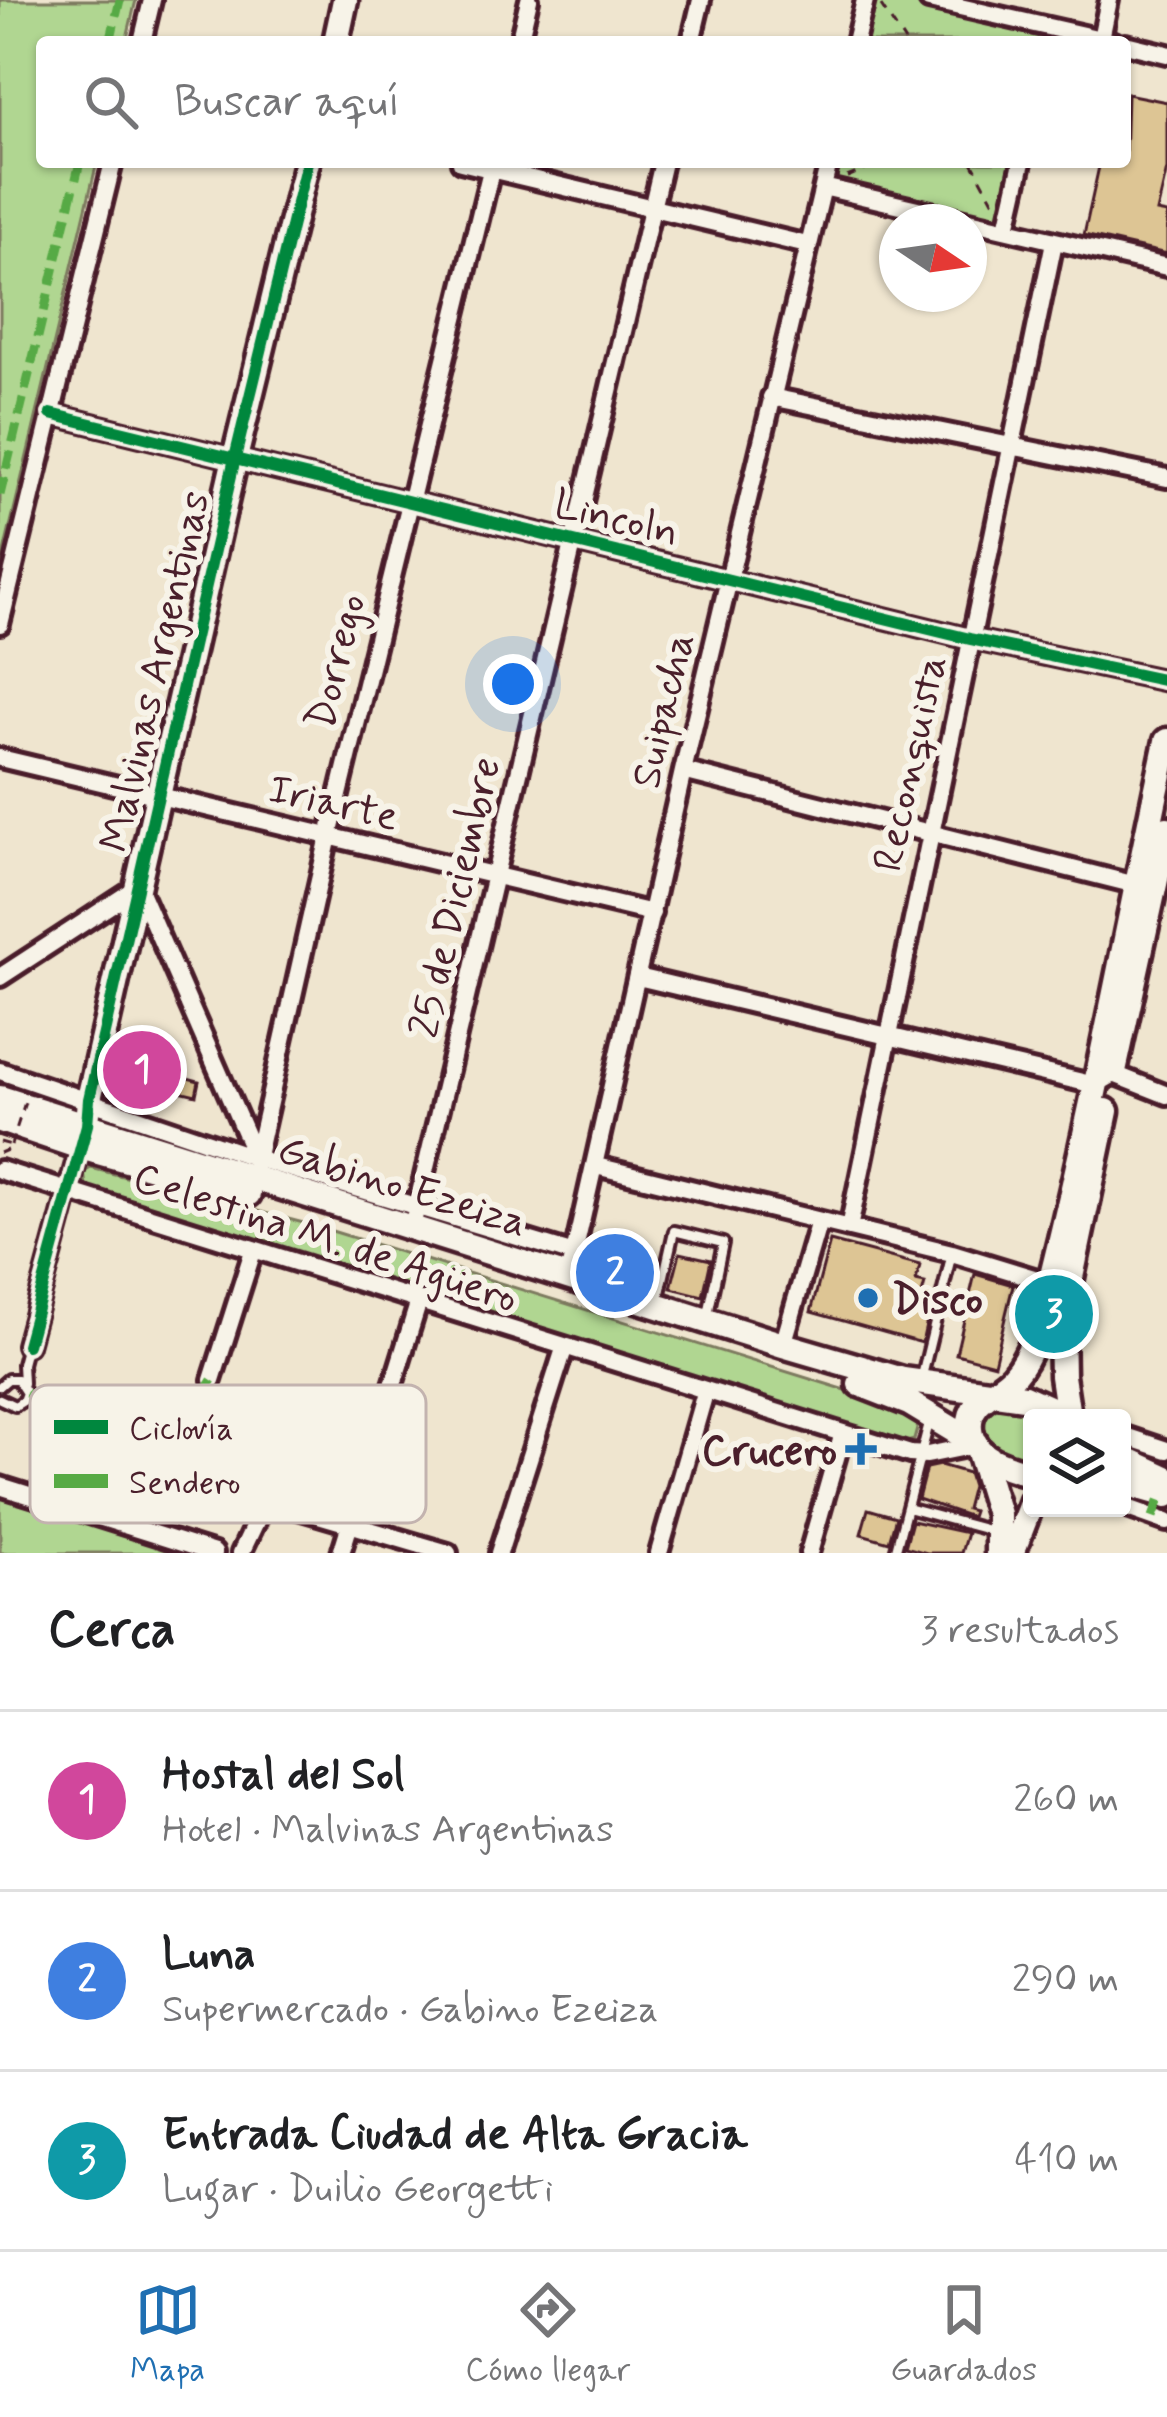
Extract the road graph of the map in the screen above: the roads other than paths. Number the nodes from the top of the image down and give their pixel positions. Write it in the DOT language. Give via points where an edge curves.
graph roads {
  1 [pos="152,0"];
  2 [pos="346,0"];
  3 [pos="529,0"];
  4 [pos="701,0"];
  5 [pos="865,0"];
  6 [pos="929,0"];
  7 [pos="1108,0"];
  8 [pos="1050,35"];
  9 [pos="143,36"];
  10 [pos="337,36"];
  11 [pos="520,36"];
  12 [pos="692,36"];
  13 [pos="856,36"];
  14 [pos="1107,36"];
  15 [pos="1131,45"];
  16 [pos="1167,54"];
  17 [pos="111,168"];
  18 [pos="306,168"];
  19 [pos="492,168"];
  20 [pos="500,168"];
  21 [pos="662,168"];
  22 [pos="828,168"];
  23 [pos="1021,168"];
  24 [pos="823,187"];
  25 [pos="652,208"];
  26 [pos="1007,228"];
  27 [pos="1054,242"];
  28 [pos="807,245"];
  29 [pos="1167,267"];
  30 [pos="772,397"];
  31 [pos="51,414"];
  32 [pos="1011,447"];
  33 [pos="235,458"];
  34 [pos="1167,478"];
  35 [pos="410,500"];
  36 [pos="576,540"];
  37 [pos="728,578"];
  38 [pos="0,624"];
  39 [pos="970,639"];
  40 [pos="1167,681"];
  41 [pos="1167,741"];
  42 [pos="0,758"];
  43 [pos="683,771"];
  44 [pos="159,796"];
  45 [pos="1167,829"];
  46 [pos="930,832"];
  47 [pos="329,836"];
  48 [pos="495,876"];
  49 [pos="1136,885"];
  50 [pos="138,887"];
  51 [pos="1159,911"];
  52 [pos="652,913"];
  53 [pos="0,977"];
  54 [pos="638,977"];
  55 [pos="889,1035"];
  56 [pos="0,1071"];
  57 [pos="1104,1080"];
  58 [pos="1167,1095"];
  59 [pos="0,1098"];
  60 [pos="89,1099"];
  61 [pos="0,1120"];
  62 [pos="83,1136"];
  63 [pos="596,1166"];
  64 [pos="254,1168"];
  65 [pos="0,1170"];
  66 [pos="69,1192"];
  67 [pos="414,1217"];
  68 [pos="819,1221"];
  69 [pos="849,1228"];
  70 [pos="253,1251"];
  71 [pos="952,1253"];
  72 [pos="572,1265"];
  73 [pos="1050,1283"];
  74 [pos="418,1304"];
  75 [pos="657,1305"];
  76 [pos="706,1320"];
  77 [pos="27,1345"];
  78 [pos="783,1345"];
  79 [pos="564,1349"];
  80 [pos="22,1364"];
  81 [pos="212,1380"];
  82 [pos="4,1382"];
  83 [pos="24,1384"];
  84 [pos="920,1384"];
  85 [pos="393,1385"];
  86 [pos="992,1392"];
  87 [pos="706,1393"];
  88 [pos="0,1399"];
  89 [pos="1052,1409"];
  90 [pos="1068,1409"];
  91 [pos="931,1415"];
  92 [pos="843,1433"];
  93 [pos="1131,1438"];
  94 [pos="976,1445"];
  95 [pos="1167,1450"];
  96 [pos="921,1456"];
  97 [pos="1131,1461"];
  98 [pos="1023,1471"];
  99 [pos="1167,1478"];
  100 [pos="1131,1485"];
  101 [pos="0,1486"];
  102 [pos="30,1495"];
  103 [pos="1167,1495"];
  104 [pos="907,1508"];
  105 [pos="1131,1509"];
  106 [pos="1023,1514"];
  107 [pos="1167,1522"];
  108 [pos="118,1523"];
  109 [pos="256,1523"];
  110 [pos="350,1523"];
  111 [pos="353,1523"];
  112 [pos="1000,1548"];
  113 [pos="214,1553"];
  114 [pos="241,1553"];
  115 [pos="340,1553"];
  116 [pos="448,1553"];
  117 [pos="499,1553"];
  118 [pos="659,1553"];
  119 [pos="809,1553"];
  120 [pos="895,1553"];
  1 -- 9 [label="street"];
  2 -- 10 [label="main road"];
  3 -- 11 [label="street"];
  4 -- 12 [label="street"];
  5 -- 13 [label="street"];
  6 -- 8 [label="street"];
  7 -- 14 [label="street"];
  15 -- 16 [label="street"];
  17 -- 31 [label="street"];
  18 -- 33 [label="main road, Malvinas Argentinas"];
  19 -- 35 [label="street, Dorrego"];
  20 -- 25 [label="street"];
  21 -- 25 [label="street, 25 de Diciembre"];
  22 -- 24 [label="street, Suipacha"];
  23 -- 26 [label="street"];
  24 -- 26 [label="street"];
  24 -- 28 [label="street, Suipacha"];
  25 -- 28 [label="street"];
  25 -- 36 [label="street, 25 de Diciembre"];
  26 -- 27 [label="street"];
  27 -- 29 [label="street"];
  27 -- 32 [label="street, Reconquista"];
  28 -- 30 [label="street, Suipacha"];
  30 -- 32 [label="street"];
  30 -- 37 [label="street, Suipacha"];
  31 -- 33 [label="street, Lincoln"];
  31 -- 38 [label="street"];
  32 -- 34 [label="street"];
  32 -- 39 [label="street, Reconquista"];
  33 -- 35 [label="street, Lincoln"];
  33 -- 44 [label="main road, Malvinas Argentinas"];
  35 -- 36 [label="street, Lincoln"];
  35 -- 47 [label="street, Dorrego"];
  36 -- 37 [label="street, Lincoln"];
  36 -- 48 [label="street, 25 de Diciembre"];
  37 -- 39 [label="street, Lincoln"];
  37 -- 43 [label="street, Suipacha"];
  39 -- 40 [label="street, Lincoln"];
  39 -- 46 [label="street, Reconquista"];
  41 -- 49 [label="main road"];
  42 -- 44 [label="street, Iriarte"];
  43 -- 46 [label="street"];
  43 -- 52 [label="street, Suipacha"];
  44 -- 47 [label="street, Iriarte"];
  44 -- 50 [label="main road, Malvinas Argentinas"];
  45 -- 51 [label="main road"];
  46 -- 49 [label="street"];
  46 -- 55 [label="street, Reconquista"];
  47 -- 48 [label="street, Iriarte"];
  47 -- 64 [label="street, Dorrego"];
  48 -- 52 [label="street, Iriarte"];
  48 -- 67 [label="street, 25 de Diciembre"];
  49 -- 57 [label="main road"];
  50 -- 53 [label="street"];
  50 -- 60 [label="main road, Malvinas Argentinas"];
  50 -- 64 [label="street"];
  51 -- 57 [label="main road"];
  52 -- 54 [label="street, Suipacha"];
  54 -- 55 [label="street"];
  54 -- 63 [label="street, Suipacha"];
  55 -- 57 [label="street"];
  55 -- 69 [label="street, Reconquista"];
  56 -- 60 [label="street"];
  57 -- 58 [label="street"];
  57 -- 73 [label="main road"];
  57 -- 90 [label="main road" via="1061,1325"];
  59 -- 62 [label="main road, Gabino Ezeiza"];
  60 -- 62 [label="main road, Malvinas Argentinas"];
  60 -- 64 [label="street"];
  61 -- 62 [label="main road, Gabino Ezeiza"];
  62 -- 64 [label="main road, Gabino Ezeiza"];
  62 -- 66 [label="street"];
  62 -- 91 [label="main road, Gabino Ezeiza" via="884,1391"];
  63 -- 68 [label="street"];
  63 -- 72 [label="street, Suipacha"];
  64 -- 67 [label="main road, Gabino Ezeiza"];
  65 -- 66 [label="street, Celestina M. de Agüero"];
  66 -- 70 [label="street, Celestina M. de Agüero"];
  66 -- 77 [label="street"];
  67 -- 72 [label="main road, Gabino Ezeiza"];
  68 -- 69 [label="street"];
  68 -- 78 [label="street"];
  69 -- 71 [label="street"];
  70 -- 74 [label="street, Celestina M. de Agüero"];
  70 -- 81 [label="street"];
  71 -- 73 [label="street"];
  71 -- 84 [label="lane"];
  72 -- 75 [label="main road, Gabino Ezeiza"];
  73 -- 86 [label="main road" via="1027,1355"];
  74 -- 79 [label="street, Celestina M. de Agüero"];
  74 -- 85 [label="street"];
  75 -- 76 [label="main road, Gabino Ezeiza"];
  75 -- 76 [label="lane" via="674,1231 723,1243"];
  76 -- 78 [label="main road, Gabino Ezeiza"];
  77 -- 80 [label="lane"];
  78 -- 84 [label="main road, Gabino Ezeiza"];
  79 -- 87 [label="street, Celestina M. de Agüero"];
  79 -- 117 [label="street"];
  80 -- 82 [label="lane"];
  80 -- 83 [label="lane"];
  82 -- 83 [label="lane"];
  83 -- 88 [label="lane" via="19,1404"];
  84 -- 86 [label="main road, Gabino Ezeiza"];
  86 -- 89 [label="main road, Gabino Ezeiza"];
  86 -- 94 [label="main road" via="973,1412"];
  87 -- 92 [label="street, Celestina M. de Agüero"];
  87 -- 118 [label="street"];
  91 -- 94 [label="main road, Gabino Ezeiza"];
  91 -- 96 [label="lane"];
  92 -- 96 [label="street, Celestina M. de Agüero"];
  92 -- 119 [label="street"];
  93 -- 95 [label="street"];
  94 -- 96 [label="street, Celestina M. de Agüero"];
  94 -- 98 [label="main road, Gabino Ezeiza"];
  94 -- 112 [label="main road" via="993,1490"];
  96 -- 104 [label="lane"];
  97 -- 99 [label="main road"];
  100 -- 103 [label="main road"];
  101 -- 102 [label="street"];
  104 -- 112 [label="lane"];
  104 -- 120 [label="lane"];
  105 -- 107 [label="street"];
  106 -- 112 [label="main road"];
  108 -- 113 [label="street"];
  109 -- 114 [label="street"];
  110 -- 115 [label="street"];
  111 -- 116 [label="street"];
}
